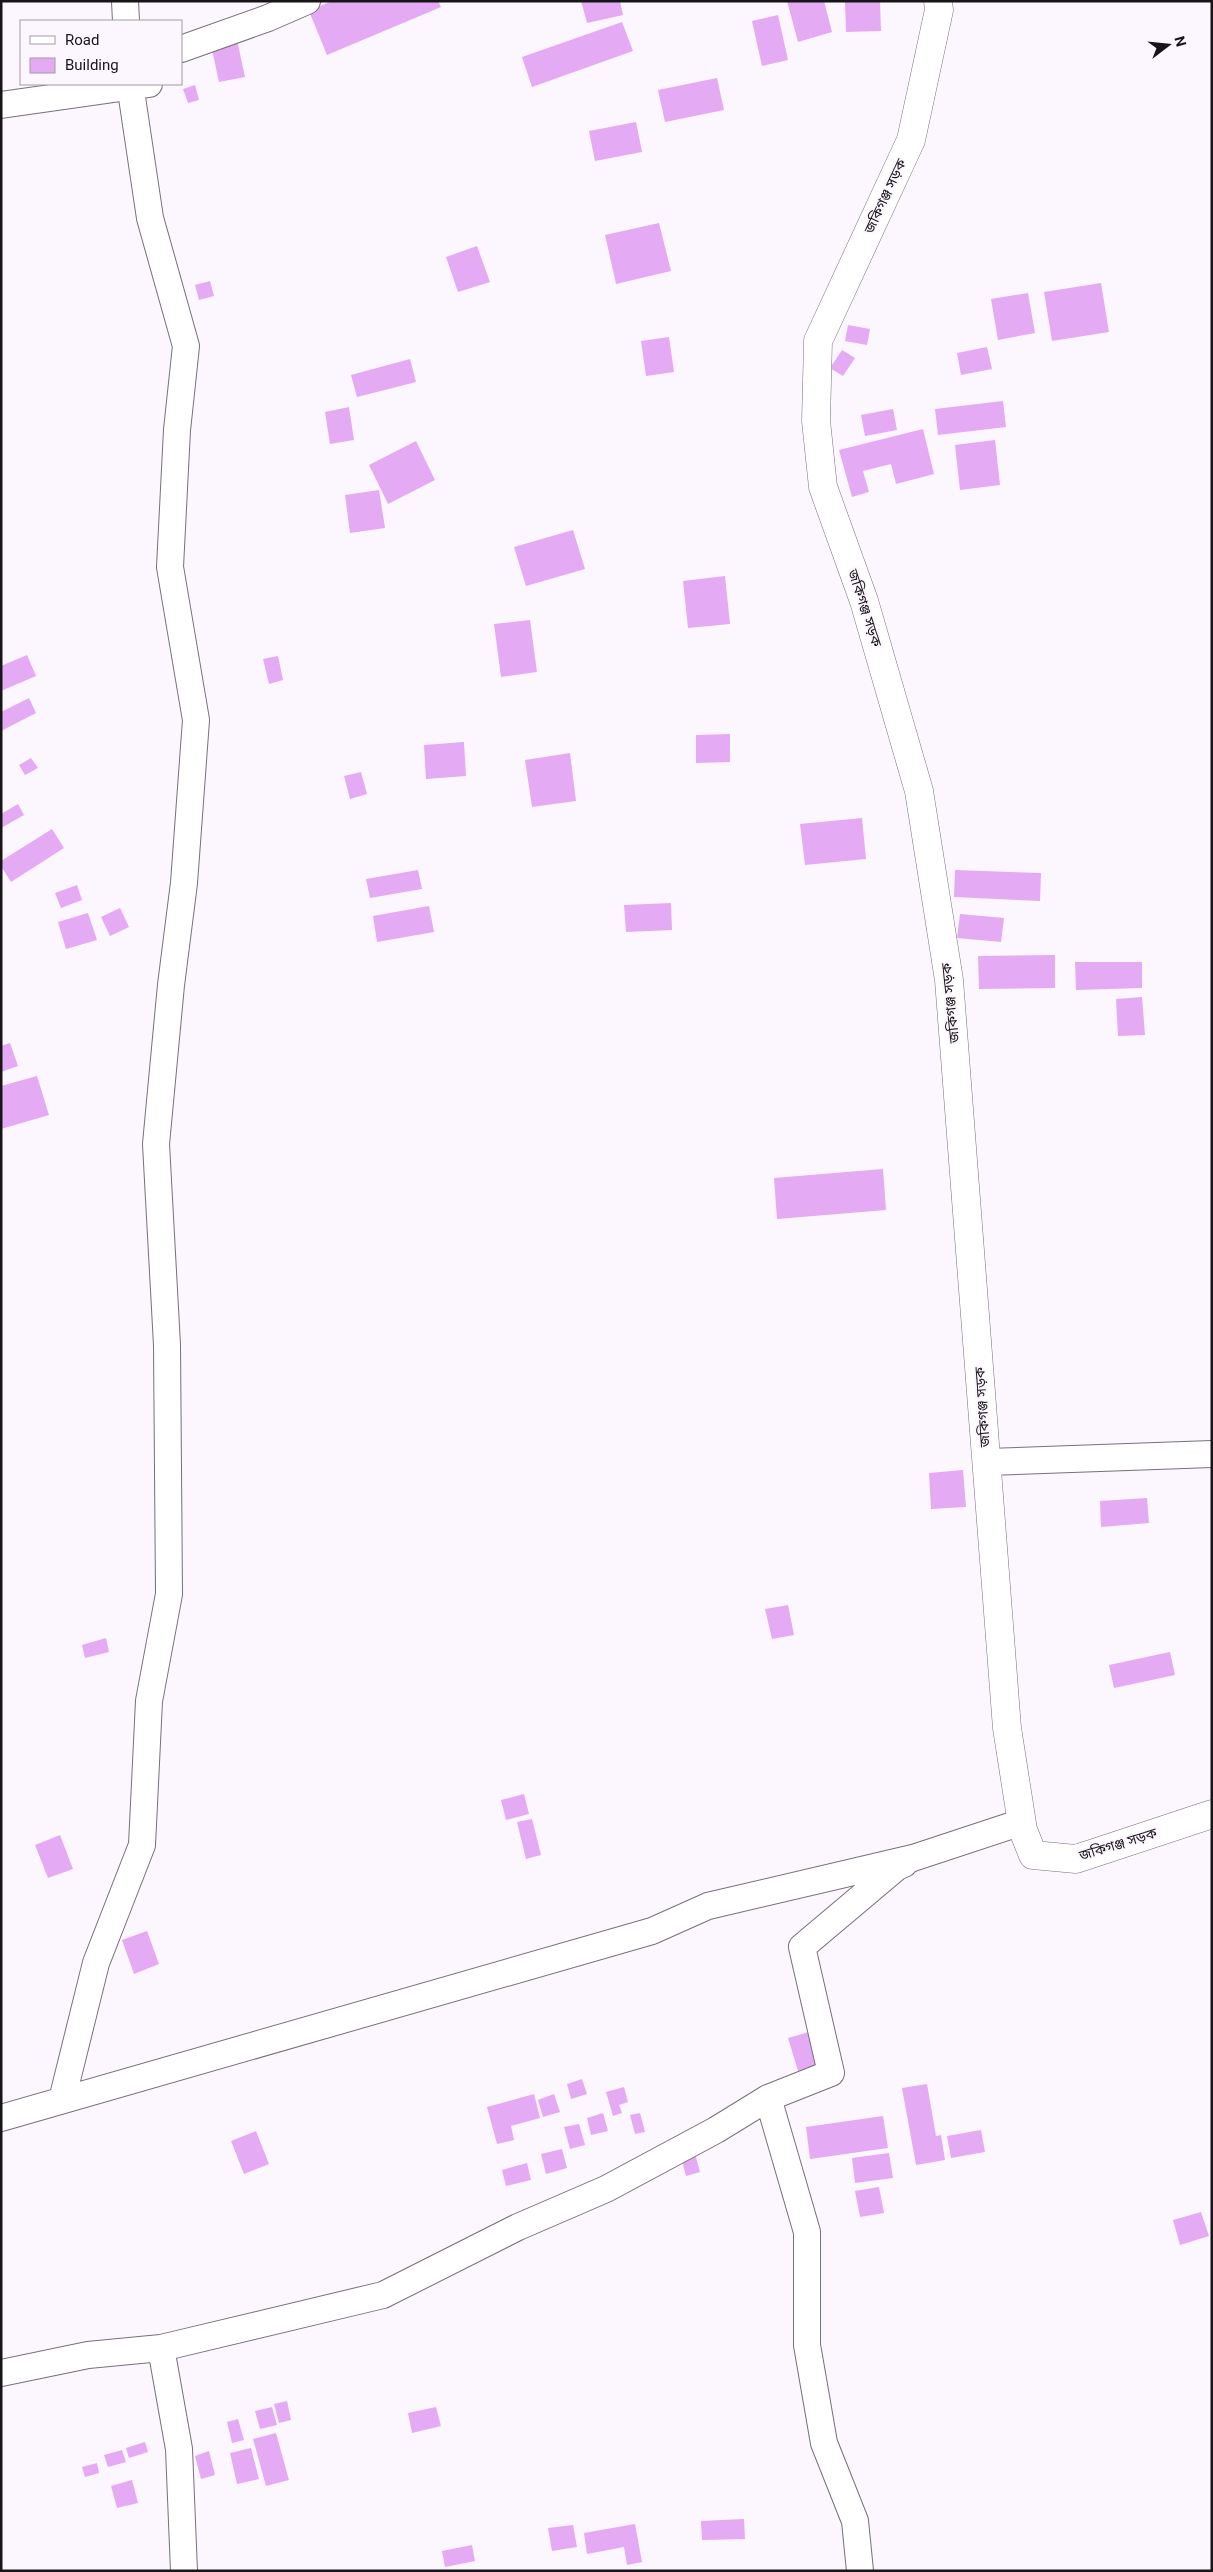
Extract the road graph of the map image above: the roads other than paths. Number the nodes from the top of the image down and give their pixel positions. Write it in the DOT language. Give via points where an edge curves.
graph roads {
  1 [pos="125,1"];
  2 [pos="307,1"];
  3 [pos="938,1"];
  4 [pos="126,20"];
  5 [pos="182,49"];
  6 [pos="137,85"];
  7 [pos="1,105"];
  8 [pos="1212,1454"];
  9 [pos="986,1462"];
  10 [pos="1212,1814"];
  11 [pos="1022,1826"];
  12 [pos="768,2098"];
  13 [pos="62,2100"];
  14 [pos="1,2118"];
  15 [pos="161,2348"];
  16 [pos="1,2373"];
  17 [pos="184,2571"];
  18 [pos="860,2571"];
  1 -- 4 [label="street"];
  2 -- 5 [label="street"];
  3 -- 9 [label="main road, জকিগঞ্জ সড়ক" via="939,10 911,140 818,341 816,421 823,488 864,601 919,791 949,980"];
  6 -- 7 [label="street"];
  6 -- 13 [label="street" via="150,218 186,346 177,430 170,568 196,720 184,883 156,1144 167,1345 169,1594 149,1700 142,1845 96,1963"];
  8 -- 9 [label="street"];
  9 -- 11 [label="main road, জকিগঞ্জ সড়ক" via="1007,1728"];
  10 -- 11 [label="main road, জকিগঞ্জ সড়ক" via="1076,1858 1033,1855"];
  11 -- 12 [label="street" via="897,1867 802,1947 831,2073"];
  11 -- 13 [label="street" via="913,1858 708,1906 652,1931"];
  12 -- 15 [label="street" via="606,2189 518,2227 382,2295"];
  12 -- 18 [label="street" via="808,2232 807,2345 824,2443 855,2520"];
  13 -- 14 [label="street"];
  15 -- 16 [label="street" via="88,2355"];
  15 -- 17 [label="street" via="179,2449"];
}
